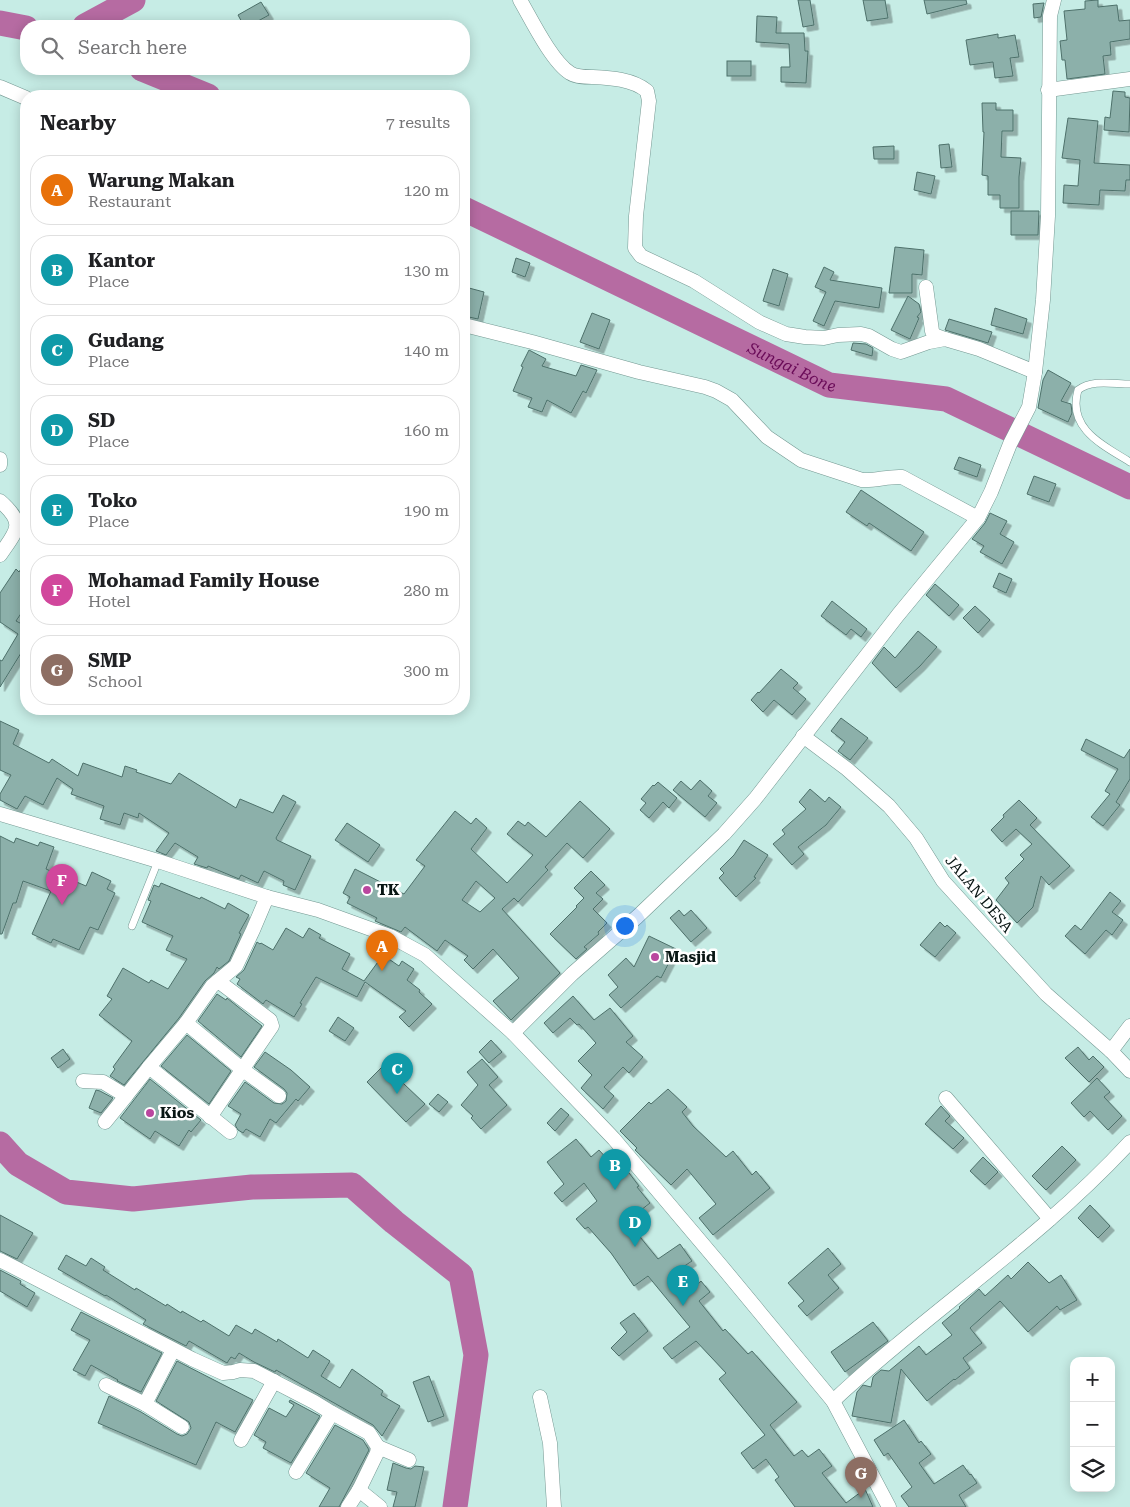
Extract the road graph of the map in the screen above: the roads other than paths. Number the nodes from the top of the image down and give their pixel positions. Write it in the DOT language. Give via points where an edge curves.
graph roads {
  1 [pos="520,0"];
  2 [pos="1054,0"];
  3 [pos="1130,79"];
  4 [pos="0,87"];
  5 [pos="1048,90"];
  6 [pos="20,95"];
  7 [pos="926,287"];
  8 [pos="470,326"];
  9 [pos="945,339"];
  10 [pos="1035,372"];
  11 [pos="1130,384"];
  12 [pos="0,459"];
  13 [pos="1130,462"];
  14 [pos="0,465"];
  15 [pos="0,501"];
  16 [pos="978,518"];
  17 [pos="0,554"];
  18 [pos="803,736"];
  19 [pos="0,814"];
  20 [pos="158,861"];
  21 [pos="267,897"];
  22 [pos="132,926"];
  23 [pos="218,981"];
  24 [pos="186,1023"];
  25 [pos="1130,1026"];
  26 [pos="513,1033"];
  27 [pos="1111,1051"];
  28 [pos="149,1067"];
  29 [pos="243,1070"];
  30 [pos="1130,1071"];
  31 [pos="83,1081"];
  32 [pos="126,1096"];
  33 [pos="279,1096"];
  34 [pos="946,1098"];
  35 [pos="210,1117"];
  36 [pos="105,1122"];
  37 [pos="230,1132"];
  38 [pos="1130,1142"];
  39 [pos="1050,1219"];
  40 [pos="0,1260"];
  41 [pos="174,1350"];
  42 [pos="274,1381"];
  43 [pos="106,1385"];
  44 [pos="540,1397"];
  45 [pos="833,1401"];
  46 [pos="145,1404"];
  47 [pos="332,1413"];
  48 [pos="182,1427"];
  49 [pos="242,1440"];
  50 [pos="378,1447"];
  51 [pos="409,1460"];
  52 [pos="296,1472"];
  53 [pos="359,1490"];
  54 [pos="348,1507"];
  55 [pos="380,1507"];
  56 [pos="554,1507"];
  57 [pos="889,1507"];
  1 -- 9 [label="street" via="554,57 569,72 639,84 647,90 650,101 636,216 635,248 638,253 786,334 824,338 861,334 901,352"];
  2 -- 5 [label="street" via="1050,16"];
  3 -- 5 [label="street"];
  4 -- 6 [label="street"];
  5 -- 10 [label="street" via="1048,216"];
  7 -- 9 [label="street" via="932,331"];
  8 -- 16 [label="street" via="716,391 732,400 767,436 801,460 862,480 902,478"];
  9 -- 10 [label="street"];
  10 -- 16 [label="street" via="1029,407"];
  11 -- 13 [label="lane" via="1085,385 1078,390 1076,411 1087,432"];
  12 -- 14 [label="street"];
  15 -- 17 [label="street" via="15,517 17,525"];
  16 -- 18 [label="street"];
  18 -- 26 [label="street" via="724,834"];
  18 -- 27 [label="street, JALAN DESA" via="834,758 889,806 916,838 943,881 1039,987"];
  19 -- 20 [label="street"];
  20 -- 21 [label="street"];
  20 -- 22 [label="lane"];
  21 -- 23 [label="street" via="236,966"];
  21 -- 26 [label="street" via="318,910 390,936 426,955"];
  23 -- 24 [label="street"];
  23 -- 29 [label="street" via="272,1024"];
  24 -- 28 [label="street"];
  24 -- 29 [label="street"];
  25 -- 27 [label="street"];
  26 -- 45 [label="street" via="614,1139"];
  27 -- 30 [label="street, JALAN DESA"];
  28 -- 32 [label="street"];
  28 -- 35 [label="street"];
  29 -- 33 [label="street"];
  29 -- 35 [label="street"];
  31 -- 32 [label="street" via="103,1082"];
  32 -- 36 [label="street"];
  34 -- 39 [label="street"];
  35 -- 37 [label="street"];
  38 -- 39 [label="street"];
  39 -- 45 [label="street" via="862,1373"];
  40 -- 41 [label="street"];
  41 -- 42 [label="street" via="223,1373 254,1371"];
  41 -- 46 [label="street"];
  42 -- 47 [label="street"];
  42 -- 49 [label="street"];
  43 -- 46 [label="street"];
  44 -- 56 [label="street" via="550,1444"];
  45 -- 57 [label="street"];
  46 -- 48 [label="street"];
  47 -- 50 [label="street" via="369,1433"];
  47 -- 52 [label="street"];
  50 -- 51 [label="street"];
  50 -- 53 [label="street"];
  53 -- 54 [label="street"];
  53 -- 55 [label="street"];
}
